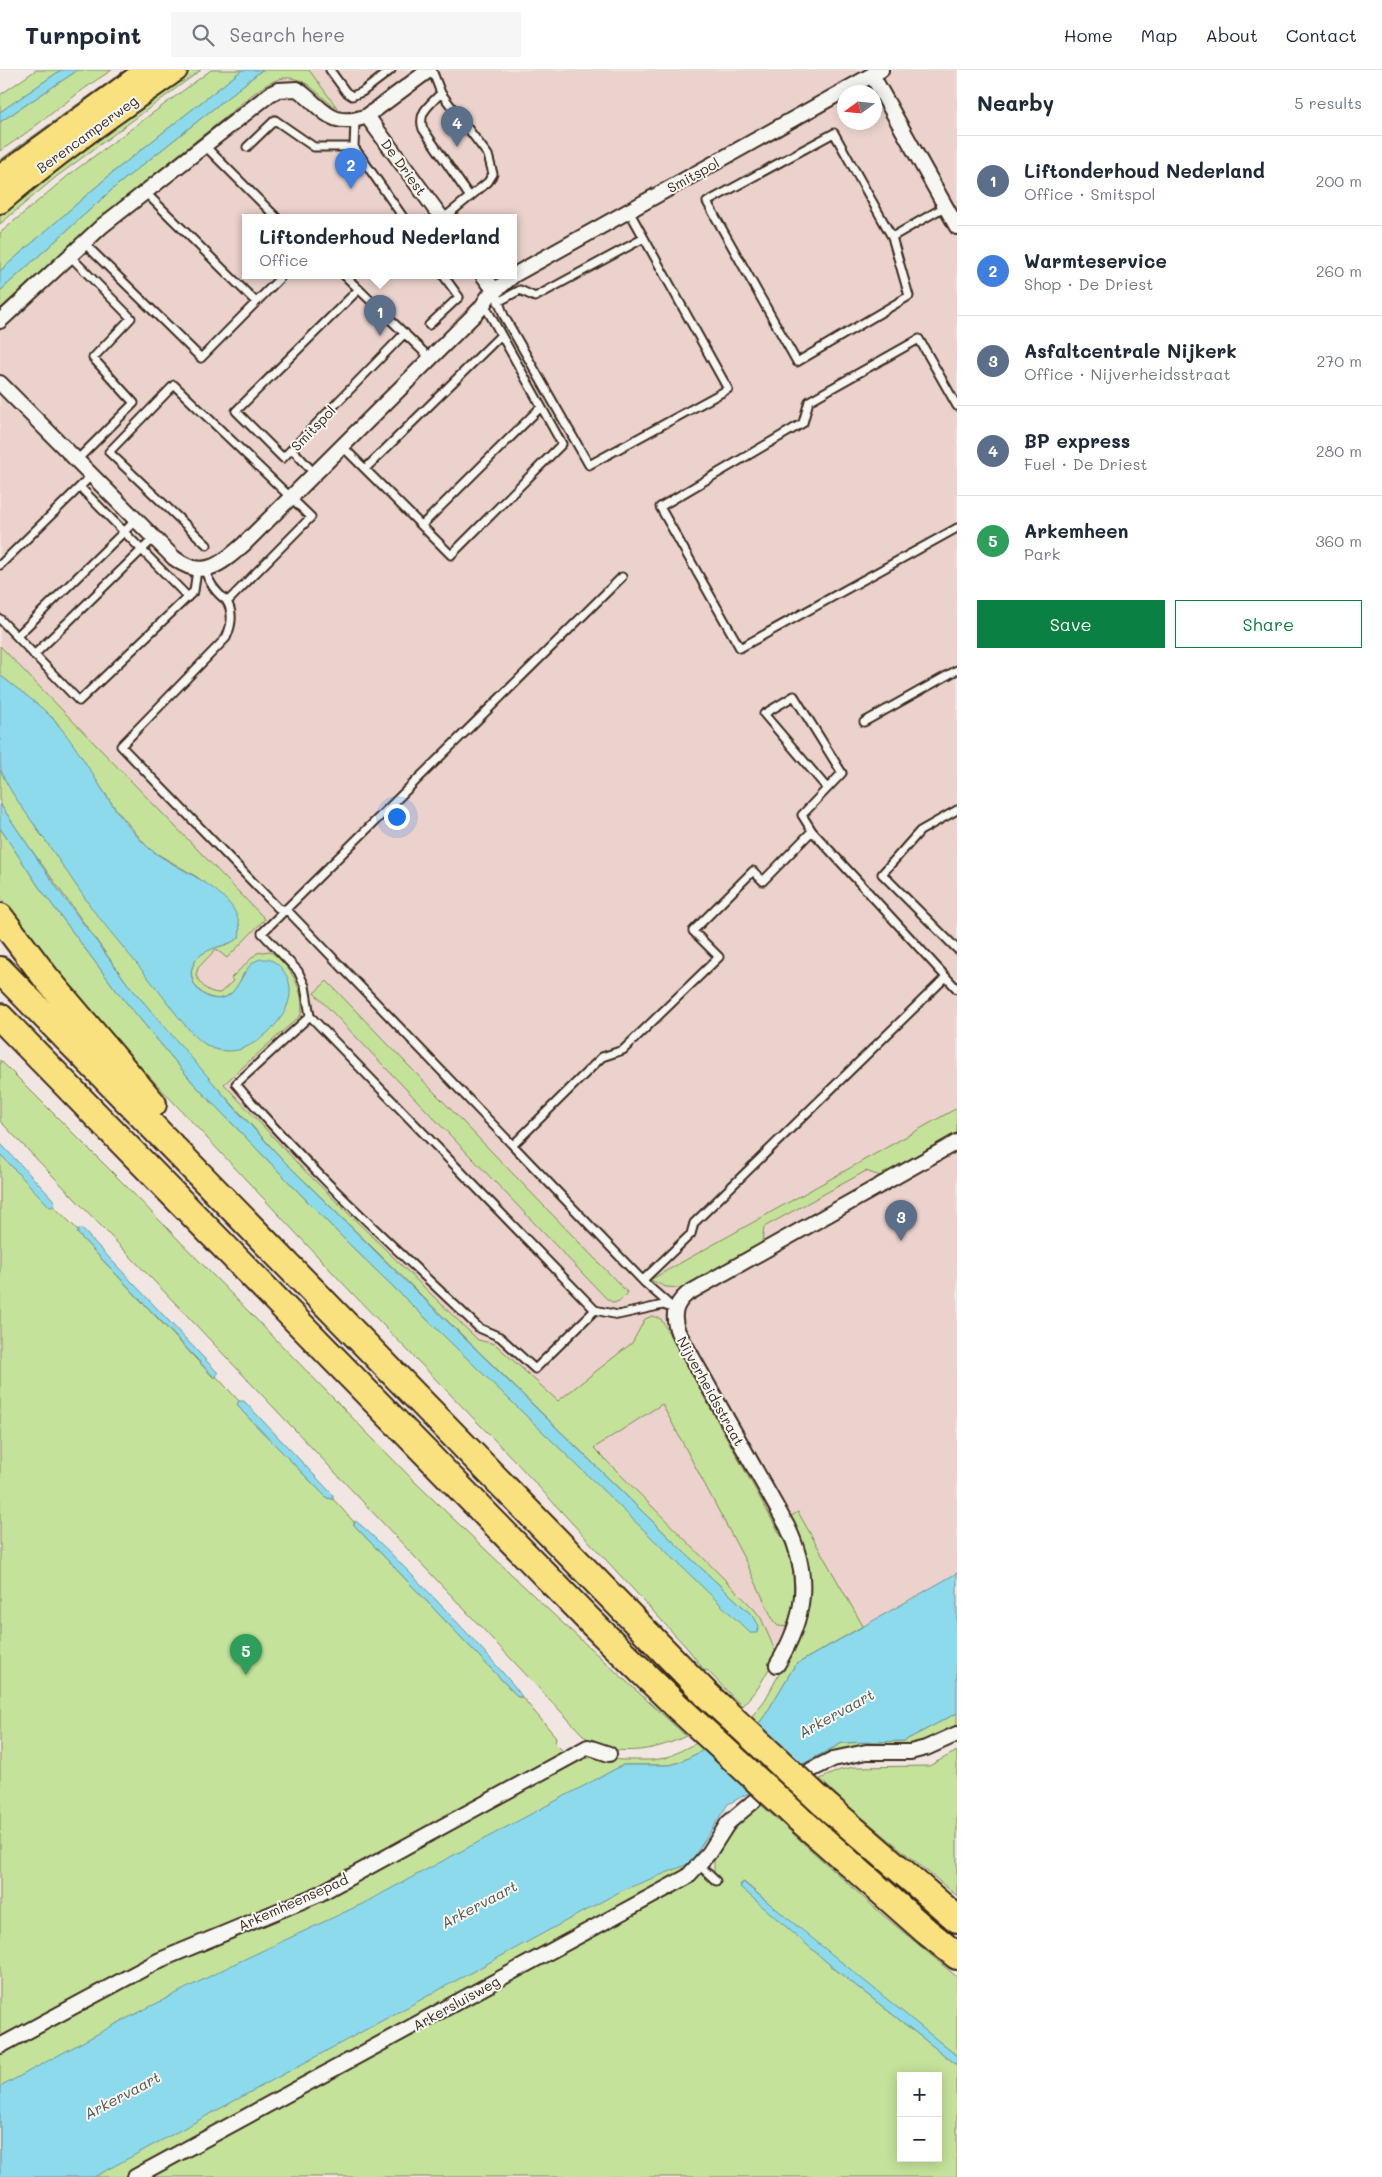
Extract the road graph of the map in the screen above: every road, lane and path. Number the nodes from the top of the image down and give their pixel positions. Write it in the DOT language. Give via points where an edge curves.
graph roads {
  1 [pos="147,70"];
  2 [pos="176,70"];
  3 [pos="330,70"];
  4 [pos="391,70"];
  5 [pos="431,70"];
  6 [pos="876,72"];
  7 [pos="441,93"];
  8 [pos="361,119"];
  9 [pos="203,145"];
  10 [pos="247,147"];
  11 [pos="354,147"];
  12 [pos="0,177"];
  13 [pos="145,192"];
  14 [pos="470,197"];
  15 [pos="0,202"];
  16 [pos="946,206"];
  17 [pos="629,211"];
  18 [pos="273,214"];
  19 [pos="401,214"];
  20 [pos="439,214"];
  21 [pos="450,214"];
  22 [pos="957,226"];
  23 [pos="892,237"];
  24 [pos="644,238"];
  25 [pos="84,243"];
  26 [pos="70,256"];
  27 [pos="517,273"];
  28 [pos="279,279"];
  29 [pos="348,279"];
  30 [pos="446,279"];
  31 [pos="485,279"];
  32 [pos="511,279"];
  33 [pos="359,289"];
  34 [pos="496,297"];
  35 [pos="256,302"];
  36 [pos="484,304"];
  37 [pos="0,321"];
  38 [pos="429,324"];
  39 [pos="405,334"];
  40 [pos="501,335"];
  41 [pos="430,358"];
  42 [pos="0,382"];
  43 [pos="957,406"];
  44 [pos="541,407"];
  45 [pos="342,446"];
  46 [pos="292,449"];
  47 [pos="77,460"];
  48 [pos="365,469"];
  49 [pos="315,474"];
  50 [pos="92,475"];
  51 [pos="80,486"];
  52 [pos="291,497"];
  53 [pos="136,520"];
  54 [pos="422,525"];
  55 [pos="957,528"];
  56 [pos="124,531"];
  57 [pos="154,538"];
  58 [pos="206,545"];
  59 [pos="142,550"];
  60 [pos="0,565"];
  61 [pos="201,570"];
  62 [pos="622,577"];
  63 [pos="188,597"];
  64 [pos="226,600"];
  65 [pos="0,620"];
  66 [pos="16,636"];
  67 [pos="34,655"];
  68 [pos="957,670"];
  69 [pos="864,722"];
  70 [pos="827,788"];
  71 [pos="957,810"];
  72 [pos="812,831"];
  73 [pos="287,910"];
  74 [pos="0,917"];
  75 [pos="957,949"];
  76 [pos="0,970"];
  77 [pos="946,977"];
  78 [pos="957,990"];
  79 [pos="310,1016"];
  80 [pos="0,1017"];
  81 [pos="0,1028"];
  82 [pos="64,1083"];
  83 [pos="957,1142"];
  84 [pos="513,1145"];
  85 [pos="283,1260"];
  86 [pos="643,1280"];
  87 [pos="675,1309"];
  88 [pos="595,1310"];
  89 [pos="777,1665"];
  90 [pos="957,1734"];
  91 [pos="609,1754"];
  92 [pos="811,1770"];
  93 [pos="754,1801"];
  94 [pos="699,1865"];
  95 [pos="716,1882"];
  96 [pos="957,1920"];
  97 [pos="957,1956"];
  98 [pos="0,2046"];
  99 [pos="135,2177"];
  1 -- 12 [label="main road, Berencamperweg"];
  2 -- 15 [label="main road, Berencamperweg" via="31,175"];
  3 -- 4 [label="lane" via="352,96"];
  5 -- 7 [label="lane"];
  5 -- 8 [label="street"];
  6 -- 16 [label="street"];
  6 -- 17 [label="street, Smitspol"];
  7 -- 14 [label="lane" via="424,111 420,121"];
  7 -- 14 [label="lane" via="492,164 493,174 488,182"];
  8 -- 9 [label="street" via="341,122 330,117 297,89 278,90"];
  8 -- 11 [label="lane"];
  8 -- 20 [label="street, De Driest"];
  9 -- 13 [label="street"];
  9 -- 18 [label="lane"];
  10 -- 11 [label="lane" via="275,120 314,147"];
  11 -- 19 [label="lane"];
  13 -- 25 [label="street"];
  13 -- 35 [label="lane"];
  14 -- 21 [label="lane"];
  16 -- 22 [label="street"];
  16 -- 23 [label="lane"];
  17 -- 24 [label="lane"];
  17 -- 27 [label="street, Smitspol"];
  23 -- 23 [label="lane" via="909,296 797,362 707,202 834,133"];
  24 -- 34 [label="lane" via="535,297 520,290"];
  24 -- 34 [label="lane" via="728,389 589,465"];
  25 -- 26 [label="street"];
  25 -- 35 [label="lane" via="201,358"];
  26 -- 37 [label="street"];
  26 -- 47 [label="lane" via="131,318 93,358 134,402"];
  28 -- 35 [label="lane"];
  29 -- 33 [label="lane"];
  30 -- 38 [label="lane" via="459,297"];
  31 -- 34 [label="street"];
  32 -- 34 [label="street, Smitspol"];
  33 -- 39 [label="lane"];
  33 -- 46 [label="lane, Smitspol" via="236,411 283,458"];
  34 -- 36 [label="street, Smitspol"];
  36 -- 40 [label="lane"];
  36 -- 41 [label="street, Smitspol"];
  39 -- 41 [label="lane"];
  39 -- 46 [label="lane, Smitspol"];
  40 -- 44 [label="lane"];
  40 -- 48 [label="lane"];
  41 -- 45 [label="street, Smitspol"];
  42 -- 47 [label="street"];
  43 -- 55 [label="lane" via="919,339 809,401 802,424 660,507 740,648"];
  44 -- 54 [label="lane"];
  44 -- 54 [label="lane" via="562,444 451,555"];
  45 -- 48 [label="lane"];
  45 -- 49 [label="street, Smitspol"];
  46 -- 49 [label="lane"];
  47 -- 50 [label="street"];
  48 -- 54 [label="lane"];
  49 -- 52 [label="street, Smitspol"];
  50 -- 51 [label="lane"];
  50 -- 53 [label="street"];
  51 -- 56 [label="lane"];
  51 -- 60 [label="lane"];
  52 -- 58 [label="lane" via="174,385 109,452"];
  52 -- 61 [label="street, Smitspol" via="232,554 215,566"];
  52 -- 64 [label="lane" via="311,516 230,600"];
  53 -- 56 [label="lane"];
  53 -- 57 [label="street"];
  56 -- 59 [label="lane"];
  56 -- 66 [label="lane"];
  57 -- 59 [label="lane"];
  57 -- 61 [label="street" via="180,562"];
  59 -- 63 [label="lane"];
  59 -- 67 [label="lane"];
  61 -- 63 [label="lane" via="194,591"];
  61 -- 64 [label="lane"];
  62 -- 73 [label="lane"];
  63 -- 67 [label="lane" via="79,701"];
  64 -- 73 [label="lane" via="232,616 226,638 121,746 278,908"];
  65 -- 66 [label="lane"];
  66 -- 67 [label="lane"];
  68 -- 69 [label="lane"];
  70 -- 70 [label="lane" via="842,773 794,696 764,714"];
  70 -- 72 [label="lane" via="802,815"];
  71 -- 75 [label="lane" via="920,831 882,874"];
  72 -- 77 [label="lane"];
  72 -- 84 [label="lane" via="763,881 753,871 693,931 719,957 623,1050 602,1057"];
  73 -- 79 [label="lane" via="262,933 298,971 305,986"];
  73 -- 84 [label="lane"];
  74 -- 85 [label="highway" via="47,979"];
  76 -- 85 [label="highway"];
  77 -- 78 [label="lane"];
  77 -- 86 [label="lane" via="694,1223 691,1234"];
  79 -- 88 [label="lane"];
  79 -- 88 [label="lane" via="236,1084 269,1123 479,1328 500,1337 535,1369"];
  80 -- 82 [label="highway"];
  81 -- 82 [label="highway"];
  82 -- 97 [label="highway, bridge" via="564,1595 680,1709 796,1816"];
  83 -- 87 [label="street" via="687,1294"];
  84 -- 86 [label="lane"];
  85 -- 96 [label="highway, bridge" via="707,1695 822,1802"];
  86 -- 87 [label="lane"];
  87 -- 88 [label="lane" via="663,1305 618,1315"];
  87 -- 89 [label="street, Nijverheidsstraat" via="678,1332 787,1526 797,1552 802,1581 798,1624"];
  90 -- 92 [label="street" via="910,1752 866,1752 833,1760"];
  91 -- 98 [label="street, Arkemheensepad" via="588,1746 319,1894 160,1960"];
  93 -- 94 [label="street, Arkersluisweg" via="728,1823"];
  94 -- 95 [label="lane"];
  94 -- 99 [label="street, Arkersluisweg" via="678,1882"];
}
